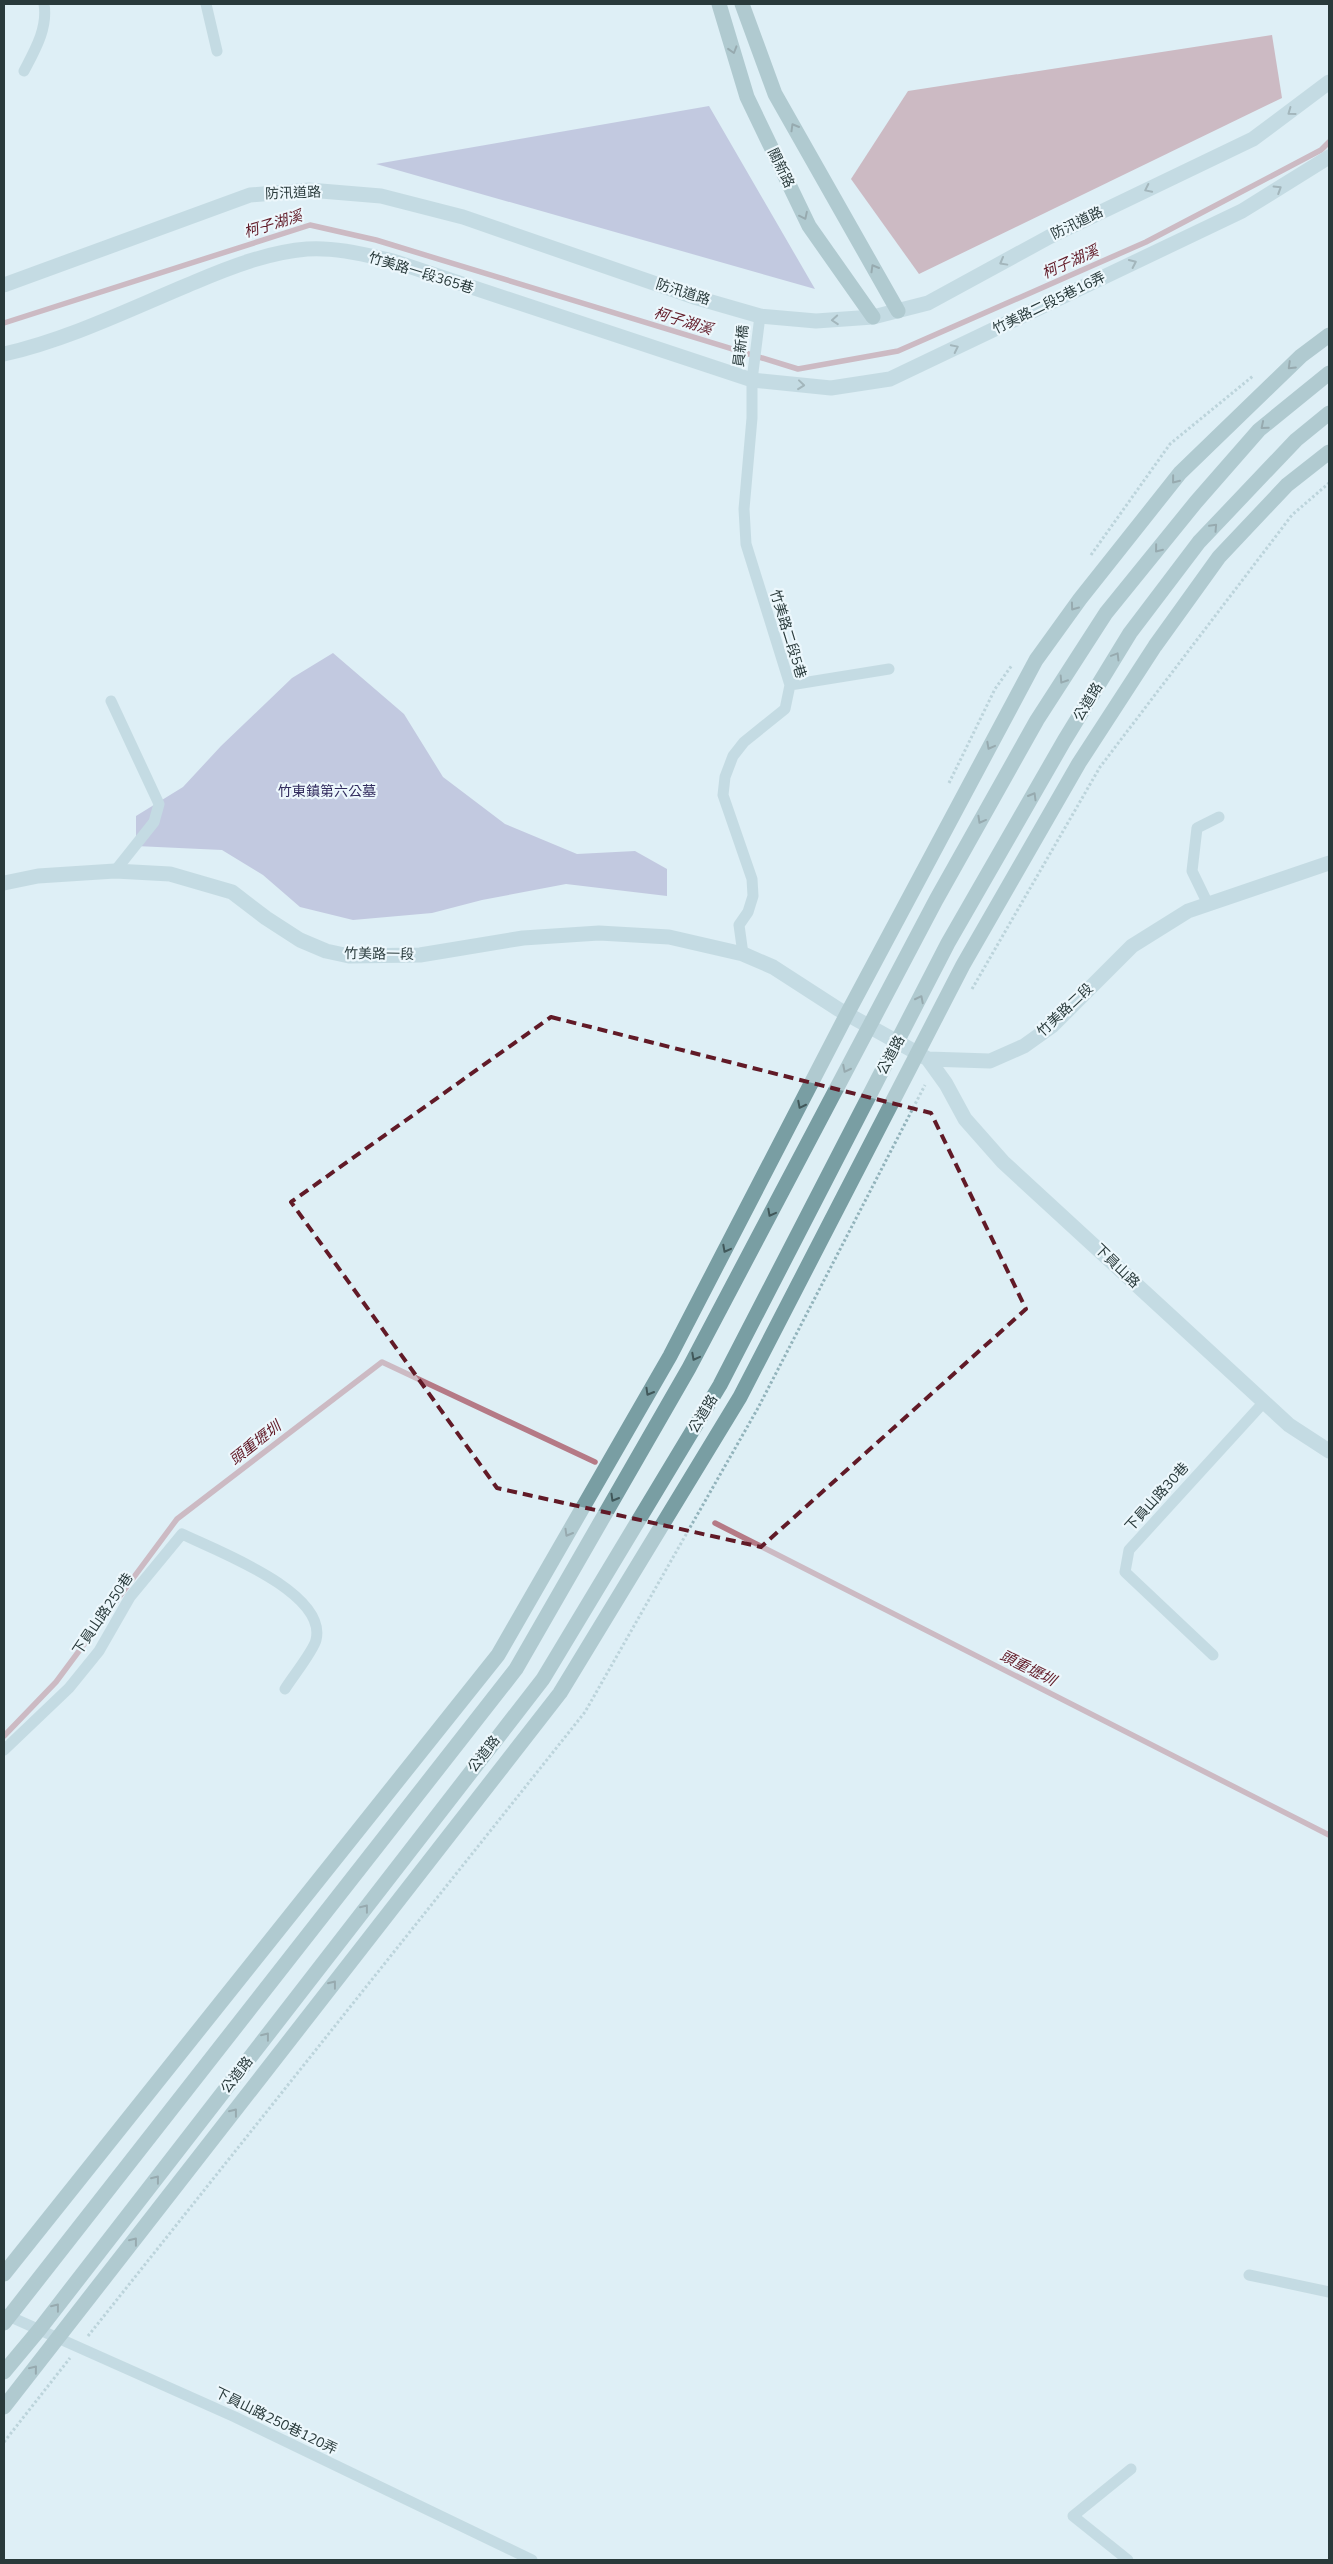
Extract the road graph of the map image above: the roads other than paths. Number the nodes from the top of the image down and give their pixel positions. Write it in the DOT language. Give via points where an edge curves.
graph roads {
  1 [pos="44,4"];
  2 [pos="206,4"];
  3 [pos="719,4"];
  4 [pos="742,4"];
  5 [pos="218,51"];
  6 [pos="24,71"];
  7 [pos="1329,82"];
  8 [pos="1329,158"];
  9 [pos="4,285"];
  10 [pos="898,310"];
  11 [pos="760,316"];
  12 [pos="873,317"];
  13 [pos="1329,336"];
  14 [pos="4,354"];
  15 [pos="1329,373"];
  16 [pos="752,380"];
  17 [pos="1329,413"];
  18 [pos="1329,452"];
  19 [pos="889,669"];
  20 [pos="790,685"];
  21 [pos="111,702"];
  22 [pos="1218,817"];
  23 [pos="1329,863"];
  24 [pos="115,871"];
  25 [pos="4,883"];
  26 [pos="1208,904"];
  27 [pos="743,954"];
  28 [pos="847,1014"];
  29 [pos="869,1026"];
  30 [pos="898,1042"];
  31 [pos="923,1056"];
  32 [pos="1264,1402"];
  33 [pos="1329,1451"];
  34 [pos="1213,1654"];
  35 [pos="285,1689"];
  36 [pos="4,1750"];
  37 [pos="4,2274"];
  38 [pos="1249,2275"];
  39 [pos="1329,2292"];
  40 [pos="6,2318"];
  41 [pos="39,2330"];
  42 [pos="58,2338"];
  43 [pos="4,2372"];
  44 [pos="4,2407"];
  45 [pos="1131,2469"];
  46 [pos="532,2560"];
  47 [pos="1128,2560"];
  1 -- 6 [label="lane" via="46,18 37,47"];
  2 -- 5 [label="lane"];
  3 -- 12 [label="street, 關新路, one-way" via="747,97 809,226"];
  10 -- 4 [label="street, one-way" via="775,94"];
  7 -- 10 [label="street, 防汛道路, one-way" via="1254,139 1049,237 928,303"];
  16 -- 8 [label="street, 竹美路二段5巷16弄, one-way" via="831,388 890,379 1242,211"];
  9 -- 11 [label="street, 防汛道路" via="250,195 309,190 381,196 463,217 694,297"];
  10 -- 12 [label="street, 防汛道路"];
  12 -- 11 [label="street, 防汛道路, one-way" via="816,321"];
  11 -- 16 [label="lane, 員新橋"];
  13 -- 28 [label="street, one-way" via="1301,356 1180,473 1036,660"];
  14 -- 16 [label="street, 竹美路一段365巷" via="41,346 213,274 257,259 308,249 344,251 393,261"];
  15 -- 29 [label="street, 公道路, one-way" via="1259,430 1106,613 1032,729"];
  16 -- 20 [label="lane, 竹美路二段5巷" via="744,510 746,544"];
  30 -- 17 [label="street, 公道路, one-way" via="953,935 1130,633 1199,542 1296,440"];
  18 -- 31 [label="street, 公道路" via="1287,485 1219,557 1155,646 1074,772 963,965"];
  19 -- 20 [label="lane"];
  20 -- 27 [label="lane, 竹美路二段5巷" via="785,709 744,742 733,756 725,777 723,795 752,879 753,896 739,925"];
  21 -- 24 [label="lane" via="159,804 154,822"];
  22 -- 26 [label="lane" via="1197,828 1195,845 1192,872"];
  23 -- 26 [label="street, 竹美路二段"];
  24 -- 25 [label="street, 竹美路一段" via="38,876"];
  24 -- 27 [label="street, 竹美路一段" via="170,874 232,892 300,940 350,956 420,955 523,938 600,933 669,937"];
  26 -- 31 [label="street, 竹美路二段" via="1188,911 1132,946 1052,1026 1024,1046 990,1061"];
  27 -- 28 [label="street, 竹美路二段" via="773,967"];
  28 -- 29 [label="street, 竹美路二段"];
  28 -- 37 [label="street, one-way" via="670,1356 498,1655"];
  29 -- 30 [label="street, 竹美路二段"];
  29 -- 40 [label="street, 公道路, one-way" via="689,1368 516,1669"];
  30 -- 31 [label="street, 竹美路二段"];
  41 -- 30 [label="street, 公道路, one-way" via="543,1679 720,1385"];
  31 -- 32 [label="street, 下員山路" via="946,1084 965,1119 1004,1162"];
  42 -- 31 [label="street, 公道路, one-way" via="560,1693 740,1397"];
  32 -- 33 [label="street, 下員山路" via="1289,1425"];
  32 -- 34 [label="lane, 下員山路30巷" via="1129,1550 1125,1572"];
  35 -- 36 [label="lane, 下員山路250巷" via="316,1641 314,1620 302,1603 262,1573 182,1534 130,1597 99,1651 69,1688"];
  38 -- 39 [label="lane"];
  40 -- 41 [label="lane, 下員山路250巷120弄"];
  41 -- 42 [label="lane, 下員山路250巷120弄"];
  41 -- 43 [label="street, 公道路"];
  44 -- 42 [label="street, 公道路, one-way"];
  42 -- 46 [label="lane, 下員山路250巷120弄" via="235,2417"];
  45 -- 47 [label="lane" via="1073,2516"];
}
